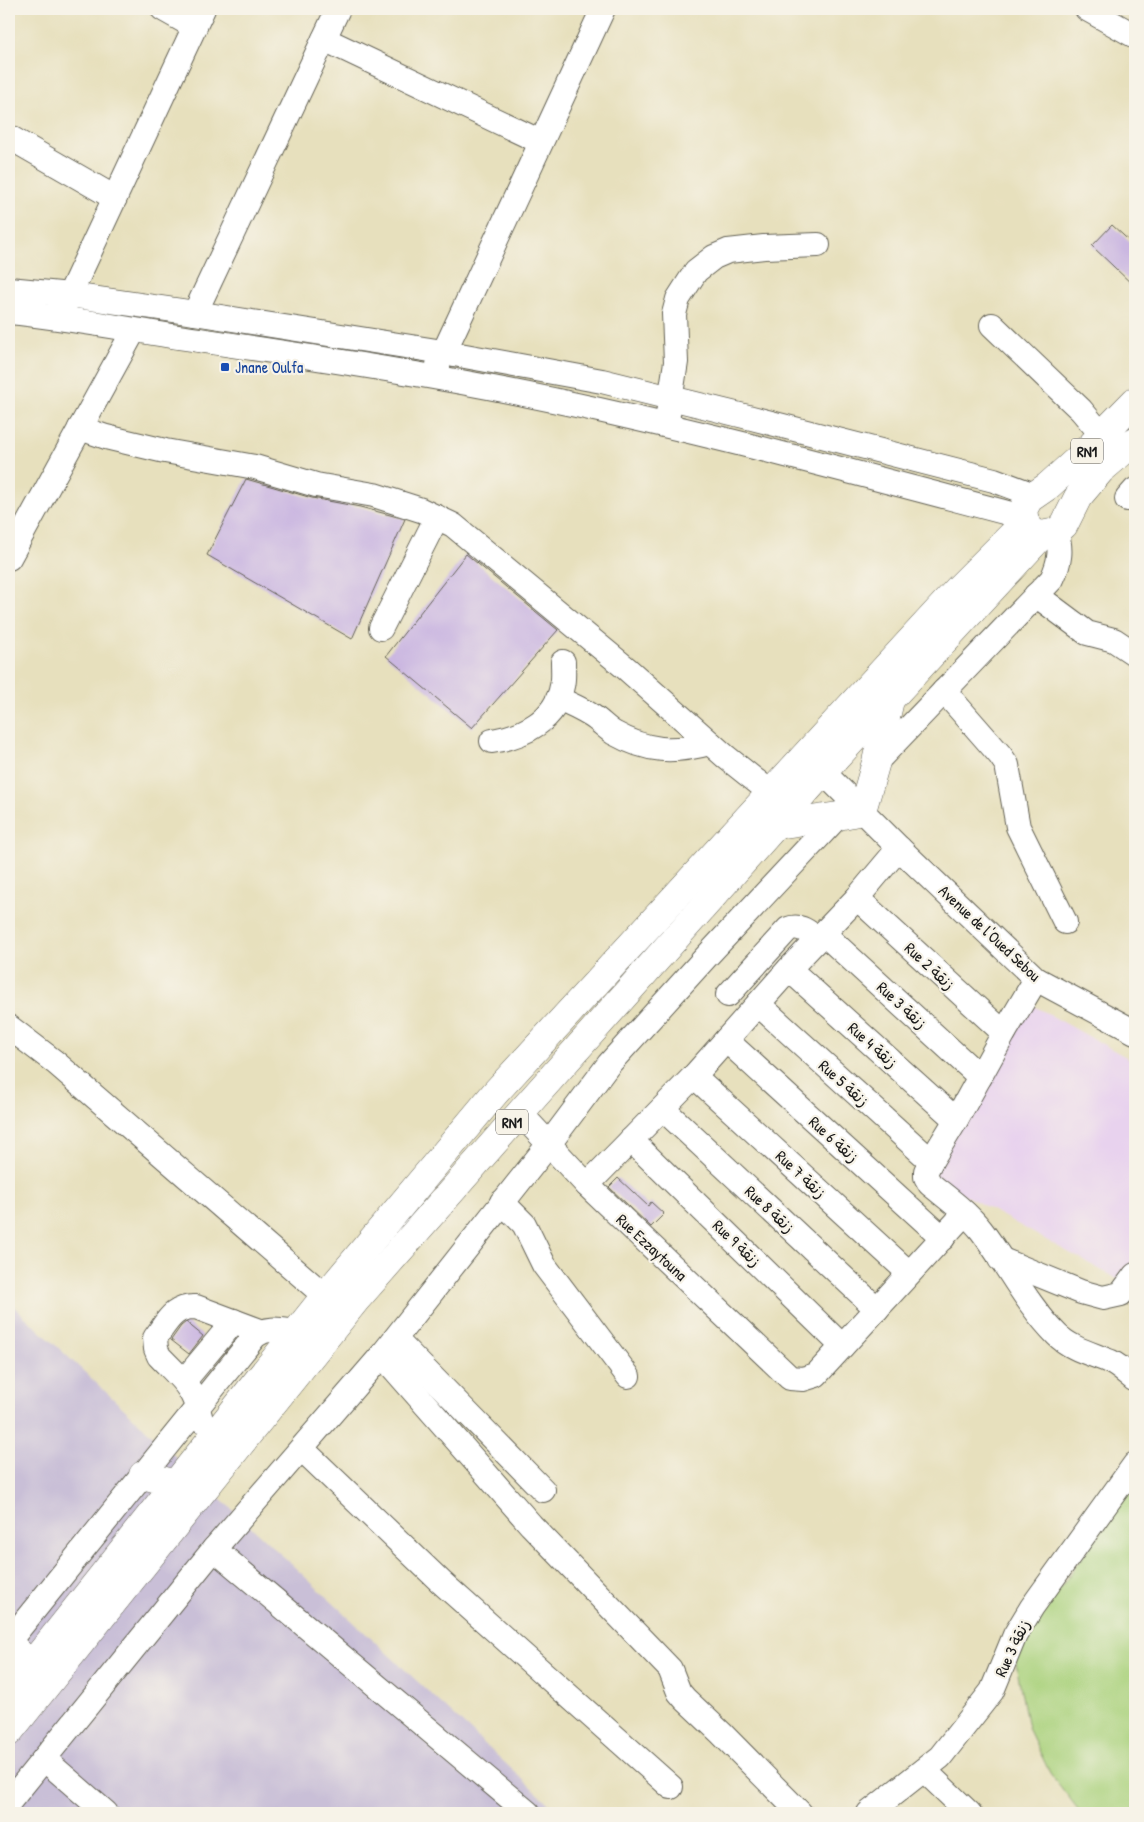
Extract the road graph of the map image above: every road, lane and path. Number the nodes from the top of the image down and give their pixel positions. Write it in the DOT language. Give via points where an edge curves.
graph roads {
  1 [pos="163,9"];
  2 [pos="338,9"];
  3 [pos="602,9"];
  4 [pos="1087,9"];
  5 [pos="199,18"];
  6 [pos="1135,36"];
  7 [pos="324,39"];
  8 [pos="9,137"];
  9 [pos="541,142"];
  10 [pos="116,198"];
  11 [pos="818,245"];
  12 [pos="9,289"];
  13 [pos="70,295"];
  14 [pos="9,312"];
  15 [pos="195,313"];
  16 [pos="58,317"];
  17 [pos="992,325"];
  18 [pos="134,330"];
  19 [pos="443,352"];
  20 [pos="433,378"];
  21 [pos="670,398"];
  22 [pos="1135,401"];
  23 [pos="727,412"];
  24 [pos="667,426"];
  25 [pos="80,428"];
  26 [pos="1102,436"];
  27 [pos="720,439"];
  28 [pos="1135,441"];
  29 [pos="436,517"];
  30 [pos="1036,520"];
  31 [pos="9,558"];
  32 [pos="1036,595"];
  33 [pos="381,628"];
  34 [pos="1135,654"];
  35 [pos="563,662"];
  36 [pos="944,691"];
  37 [pos="558,699"];
  38 [pos="890,700"];
  39 [pos="492,741"];
  40 [pos="710,743"];
  41 [pos="876,762"];
  42 [pos="814,764"];
  43 [pos="770,792"];
  44 [pos="850,814"];
  45 [pos="777,825"];
  46 [pos="899,848"];
  47 [pos="857,898"];
  48 [pos="1065,922"];
  49 [pos="820,936"];
  50 [pos="790,969"];
  51 [pos="1036,979"];
  52 [pos="728,996"];
  53 [pos="758,1004"];
  54 [pos="9,1027"];
  55 [pos="1135,1032"];
  56 [pos="1004,1033"];
  57 [pos="726,1040"];
  58 [pos="694,1076"];
  59 [pos="980,1077"];
  60 [pos="663,1109"];
  61 [pos="520,1113"];
  62 [pos="956,1120"];
  63 [pos="631,1140"];
  64 [pos="548,1144"];
  65 [pos="931,1161"];
  66 [pos="587,1185"];
  67 [pos="502,1202"];
  68 [pos="965,1213"];
  69 [pos="943,1238"];
  70 [pos="1000,1259"];
  71 [pos="909,1273"];
  72 [pos="1135,1274"];
  73 [pos="325,1296"];
  74 [pos="877,1309"];
  75 [pos="234,1322"];
  76 [pos="260,1331"];
  77 [pos="296,1332"];
  78 [pos="842,1346"];
  79 [pos="388,1347"];
  80 [pos="628,1376"];
  81 [pos="1135,1380"];
  82 [pos="184,1381"];
  83 [pos="198,1406"];
  84 [pos="207,1445"];
  85 [pos="302,1449"];
  86 [pos="1135,1464"];
  87 [pos="143,1475"];
  88 [pos="176,1484"];
  89 [pos="543,1490"];
  90 [pos="214,1549"];
  91 [pos="9,1643"];
  92 [pos="32,1665"];
  93 [pos="9,1694"];
  94 [pos="9,1732"];
  95 [pos="44,1759"];
  96 [pos="924,1770"];
  97 [pos="671,1787"];
  98 [pos="9,1802"];
  99 [pos="874,1812"];
  100 [pos="106,1813"];
  101 [pos="528,1813"];
  102 [pos="800,1813"];
  103 [pos="969,1813"];
  1 -- 5 [label="street"];
  2 -- 7 [label="street"];
  3 -- 9 [label="street"];
  4 -- 6 [label="street"];
  5 -- 10 [label="street"];
  7 -- 9 [label="street"];
  7 -- 15 [label="street"];
  8 -- 10 [label="street"];
  9 -- 19 [label="street"];
  10 -- 13 [label="street"];
  11 -- 21 [label="street" via="728,251 696,271 678,299 674,314 676,362"];
  12 -- 13 [label="street"];
  13 -- 15 [label="street"];
  13 -- 16 [label="street"];
  14 -- 16 [label="street"];
  15 -- 19 [label="street"];
  16 -- 18 [label="street"];
  17 -- 26 [label="street" via="1081,410"];
  18 -- 20 [label="street"];
  18 -- 25 [label="street"];
  19 -- 20 [label="street"];
  19 -- 21 [label="street" via="602,381"];
  20 -- 24 [label="street"];
  21 -- 23 [label="street"];
  21 -- 24 [label="street"];
  22 -- 26 [label="highway, RN1"];
  23 -- 27 [label="street"];
  23 -- 30 [label="street" via="994,480"];
  24 -- 27 [label="street"];
  25 -- 29 [label="street" via="165,451 254,467 374,495"];
  25 -- 31 [label="street"];
  26 -- 30 [label="highway, RN1" via="1048,486"];
  27 -- 30 [label="street"];
  28 -- 30 [label="highway, RN1" via="1101,470 1078,497 1064,525"];
  29 -- 33 [label="street"];
  29 -- 40 [label="street" via="453,525 626,668"];
  30 -- 32 [label="street" via="1060,544 1060,556 1052,579"];
  30 -- 38 [label="highway, RN1"];
  30 -- 42 [label="highway, RN1" via="958,589"];
  32 -- 34 [label="street" via="1087,633 1114,640"];
  32 -- 36 [label="street"];
  35 -- 37 [label="street"];
  36 -- 41 [label="street"];
  36 -- 48 [label="street" via="1007,765 1018,827"];
  37 -- 39 [label="street" via="547,717 529,731"];
  37 -- 40 [label="street" via="593,717 613,732 657,750"];
  38 -- 41 [label="highway"];
  38 -- 42 [label="highway, RN1"];
  40 -- 43 [label="street"];
  41 -- 44 [label="highway"];
  42 -- 43 [label="highway, RN1"];
  42 -- 44 [label="street, Avenue de l'Oued Sebou"];
  42 -- 45 [label="highway, RN1"];
  43 -- 73 [label="highway, RN1" via="494,1093"];
  44 -- 45 [label="highway"];
  44 -- 46 [label="street, Avenue de l'Oued Sebou"];
  44 -- 64 [label="street" via="706,957 609,1064"];
  45 -- 61 [label="highway, RN1"];
  46 -- 47 [label="street"];
  46 -- 51 [label="street, Avenue de l'Oued Sebou"];
  47 -- 49 [label="street"];
  47 -- 56 [label="street, Rue 2 زنقة"];
  49 -- 50 [label="street"];
  49 -- 52 [label="street, Rue 3 زنقة" via="802,928 788,929"];
  49 -- 59 [label="street, Rue 3 زنقة"];
  50 -- 53 [label="street"];
  50 -- 62 [label="street, Rue 4 زنقة"];
  51 -- 55 [label="street, Avenue de l'Oued Sebou"];
  51 -- 56 [label="street"];
  53 -- 57 [label="street"];
  53 -- 65 [label="street, Rue 5 زنقة"];
  54 -- 73 [label="street" via="56,1063"];
  56 -- 59 [label="street"];
  57 -- 58 [label="street"];
  57 -- 69 [label="street, Rue 6 زنقة"];
  58 -- 60 [label="street"];
  58 -- 71 [label="street, Rue 7 زنقة"];
  59 -- 62 [label="street"];
  60 -- 63 [label="street"];
  60 -- 74 [label="street, Rue 8 زنقة"];
  61 -- 64 [label="street, Rue Ezzaytouna"];
  61 -- 94 [label="highway, RN1" via="356,1300"];
  62 -- 65 [label="street"];
  63 -- 66 [label="street"];
  63 -- 78 [label="street, Rue 9 زنقة"];
  64 -- 66 [label="street, Rue Ezzaytouna"];
  64 -- 67 [label="street"];
  65 -- 68 [label="street" via="926,1171 930,1184"];
  66 -- 78 [label="street, Rue Ezzaytouna" via="790,1378 816,1375"];
  67 -- 79 [label="street"];
  67 -- 80 [label="street" via="524,1224 544,1265"];
  68 -- 69 [label="street"];
  68 -- 70 [label="street"];
  69 -- 71 [label="street"];
  70 -- 72 [label="street" via="1103,1298 1121,1294"];
  70 -- 81 [label="street" via="1042,1319 1058,1336 1088,1354 1113,1363"];
  71 -- 74 [label="street"];
  73 -- 77 [label="highway, RN1"];
  74 -- 78 [label="street"];
  75 -- 76 [label="street"];
  75 -- 82 [label="street"];
  75 -- 82 [label="street" via="196,1307 174,1312 155,1338 155,1344 159,1356"];
  76 -- 77 [label="street"];
  76 -- 83 [label="street"];
  77 -- 84 [label="highway, RN1"];
  79 -- 85 [label="street"];
  79 -- 89 [label="street"];
  79 -- 102 [label="street" via="531,1525 670,1669 685,1699"];
  82 -- 83 [label="street"];
  83 -- 84 [label="street"];
  83 -- 87 [label="street"];
  84 -- 88 [label="highway, RN1"];
  85 -- 90 [label="street"];
  85 -- 97 [label="street" via="441,1582"];
  86 -- 96 [label="street, Rue 3 زنقة" via="1032,1607 1015,1635 992,1690 940,1757"];
  87 -- 88 [label="highway"];
  87 -- 91 [label="street"];
  88 -- 92 [label="highway, RN1"];
  90 -- 95 [label="street"];
  90 -- 101 [label="street"];
  91 -- 92 [label="highway"];
  92 -- 93 [label="highway, RN1"];
  95 -- 98 [label="street"];
  95 -- 100 [label="street"];
  96 -- 99 [label="street, Rue 3 زنقة"];
  96 -- 103 [label="street"];
}
